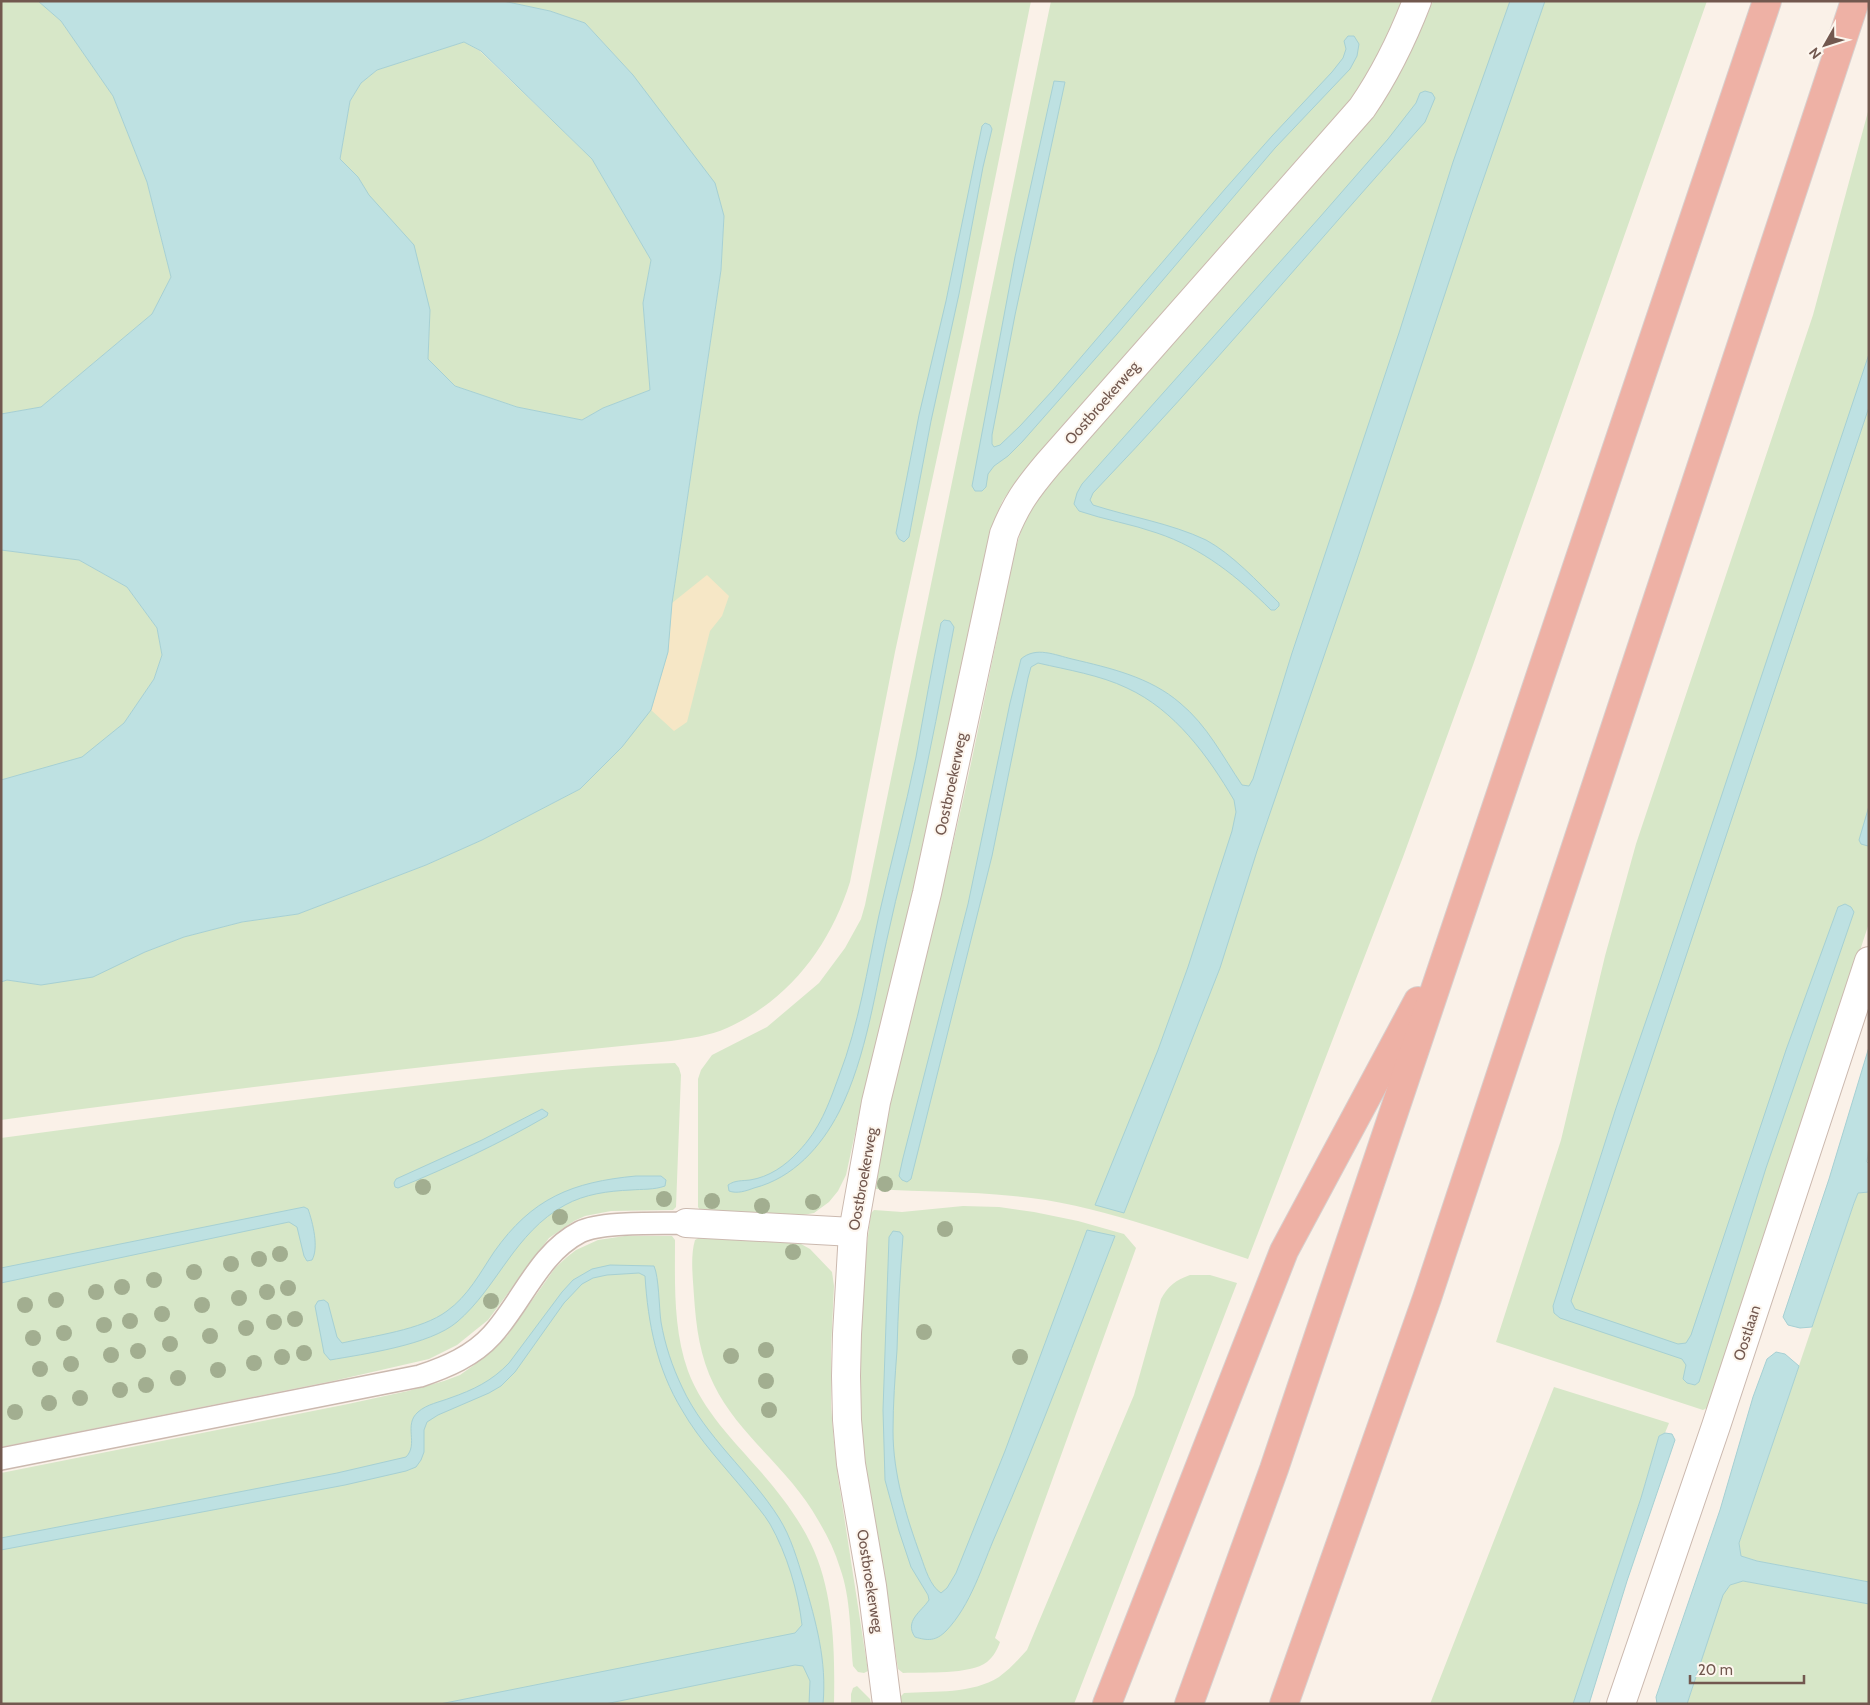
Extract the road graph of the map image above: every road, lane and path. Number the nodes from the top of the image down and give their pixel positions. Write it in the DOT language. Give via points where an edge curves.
graph roads {
  1 [pos="1417,1"];
  2 [pos="1767,1"];
  3 [pos="1855,1"];
  4 [pos="1455,931"];
  5 [pos="1869,961"];
  6 [pos="686,1223"];
  7 [pos="853,1232"];
  8 [pos="1,1459"];
  9 [pos="887,1704"];
  10 [pos="1107,1704"];
  11 [pos="1189,1704"];
  12 [pos="1284,1704"];
  13 [pos="1621,1704"];
  1 -- 7 [label="street, Oostbroekerweg" via="1382,79 1362,108 1078,428 1014,510 1004,534 927,892 876,1102"];
  2 -- 4 [label="highway"];
  3 -- 12 [label="highway" via="1427,1298"];
  4 -- 10 [label="highway" via="1284,1251"];
  4 -- 11 [label="highway" via="1274,1469"];
  5 -- 13 [label="street, Oostlaan"];
  6 -- 7 [label="street"];
  6 -- 8 [label="lane" via="604,1226 581,1231 562,1244 543,1264 491,1337 449,1366 420,1376"];
  7 -- 9 [label="street, Oostbroekerweg" via="847,1334 847,1420"];
}
